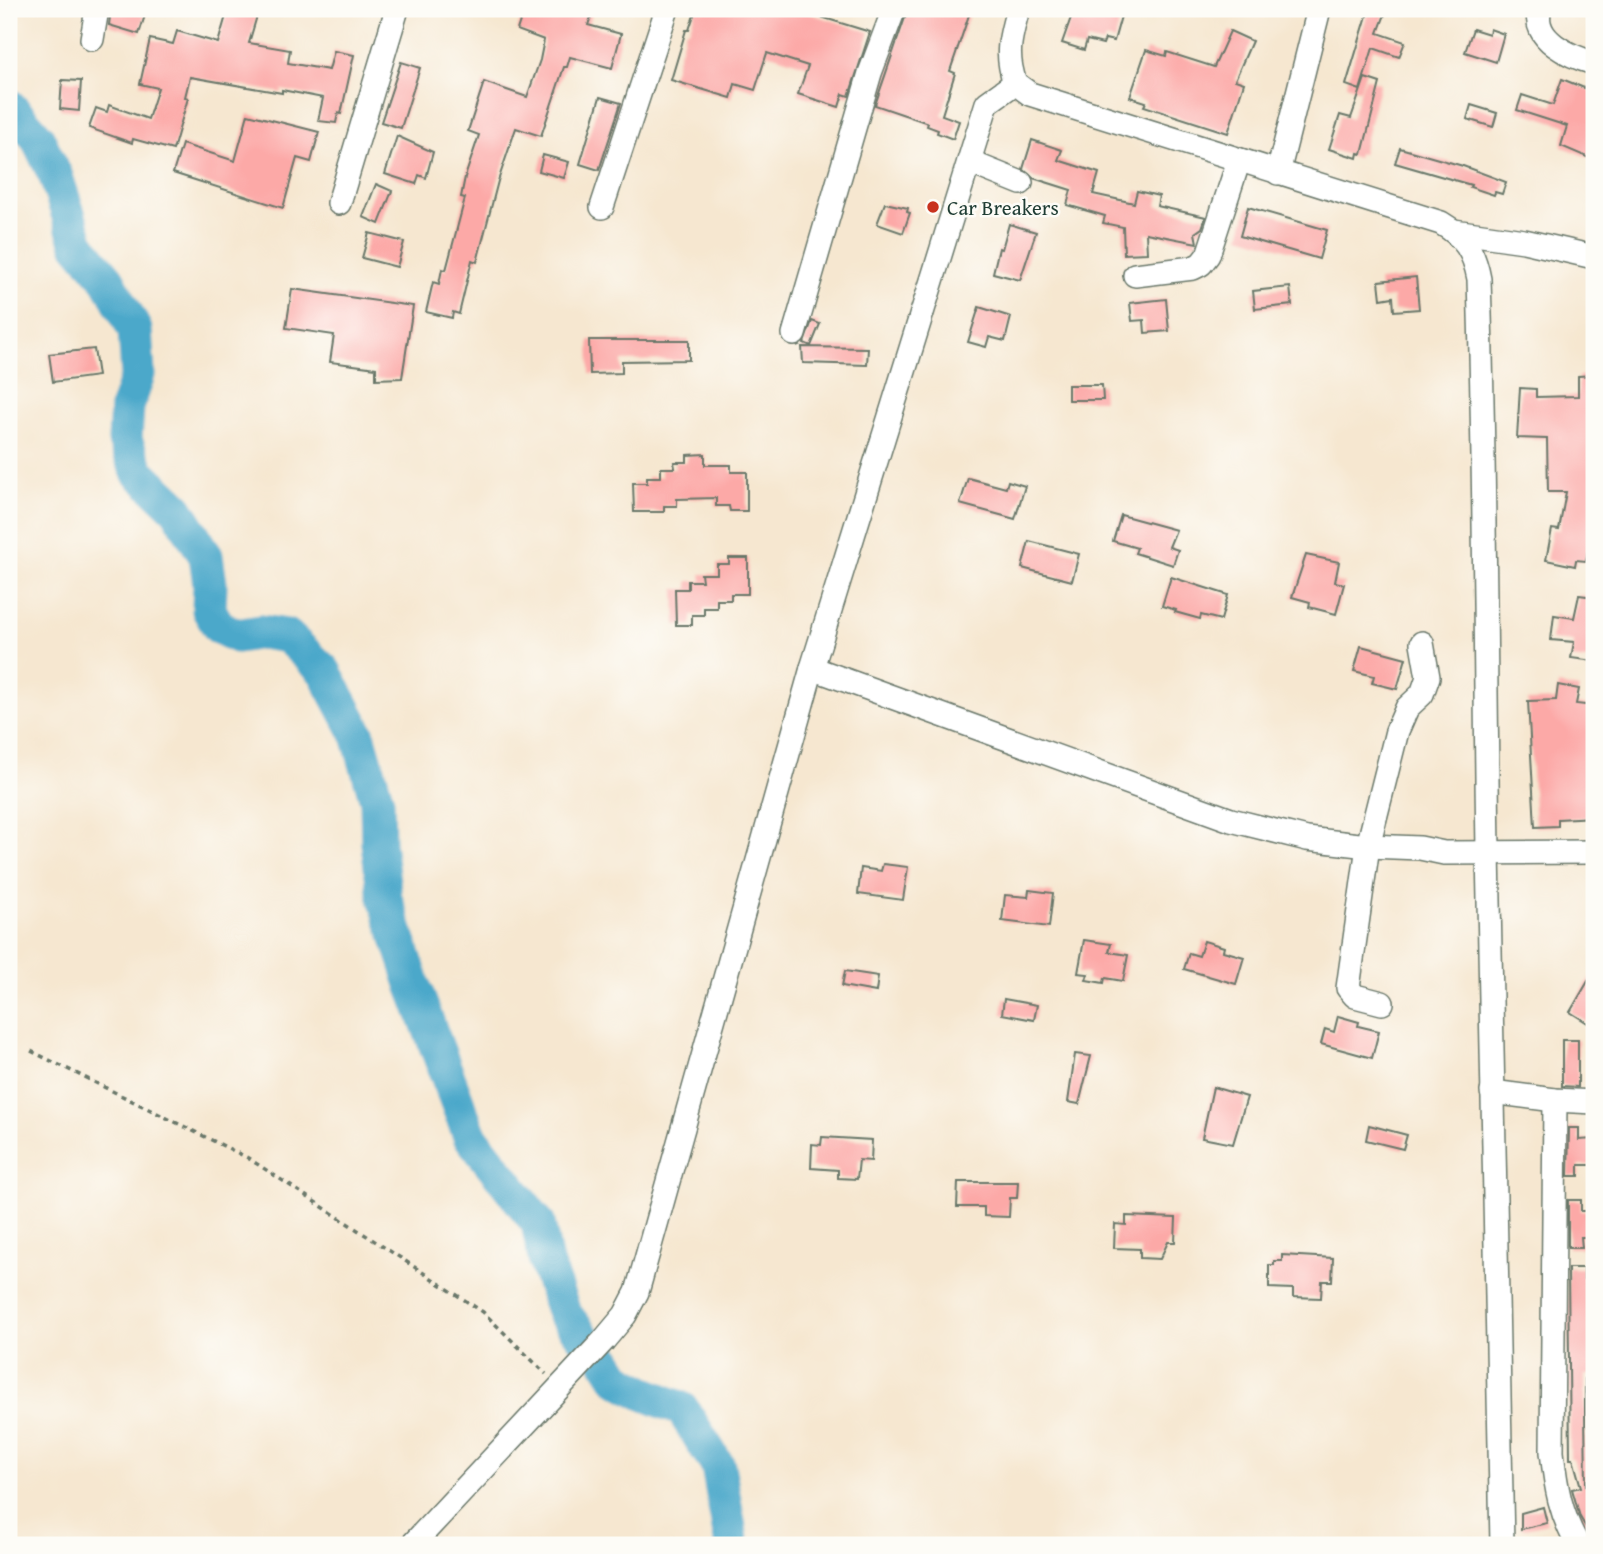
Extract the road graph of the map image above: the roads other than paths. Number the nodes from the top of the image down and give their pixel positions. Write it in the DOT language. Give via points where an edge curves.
graph roads {
  1 [pos="97,9"];
  2 [pos="397,9"];
  3 [pos="667,9"];
  4 [pos="894,9"];
  5 [pos="1018,9"];
  6 [pos="1319,9"];
  7 [pos="1533,11"];
  8 [pos="92,39"];
  9 [pos="1594,63"];
  10 [pos="1015,83"];
  11 [pos="1239,160"];
  12 [pos="969,162"];
  13 [pos="1278,173"];
  14 [pos="1021,183"];
  15 [pos="339,203"];
  16 [pos="602,207"];
  17 [pos="1454,231"];
  18 [pos="1594,257"];
  19 [pos="1135,275"];
  20 [pos="794,334"];
  21 [pos="1422,643"];
  22 [pos="812,668"];
  23 [pos="1368,846"];
  24 [pos="1488,852"];
  25 [pos="1594,852"];
  26 [pos="1382,1003"];
  27 [pos="1492,1092"];
  28 [pos="1555,1100"];
  29 [pos="1594,1102"];
  30 [pos="412,1545"];
  31 [pos="1502,1545"];
  32 [pos="1578,1545"];
  1 -- 8 [label="street"];
  2 -- 15 [label="street"];
  3 -- 16 [label="street"];
  4 -- 20 [label="street" via="870,73"];
  5 -- 10 [label="street" via="1008,64"];
  6 -- 13 [label="street"];
  7 -- 9 [label="street" via="1553,46"];
  10 -- 11 [label="street" via="1030,94"];
  10 -- 12 [label="street" via="987,103"];
  11 -- 13 [label="street"];
  11 -- 19 [label="street" via="1202,264"];
  12 -- 14 [label="street"];
  12 -- 22 [label="street"];
  13 -- 17 [label="street" via="1424,217"];
  17 -- 18 [label="street"];
  17 -- 24 [label="street" via="1471,250 1479,279"];
  21 -- 23 [label="street" via="1427,677 1422,694 1407,708 1397,731"];
  22 -- 23 [label="street" via="1231,820 1307,839"];
  22 -- 30 [label="street" via="637,1292 604,1340"];
  23 -- 24 [label="street"];
  23 -- 26 [label="street" via="1348,988 1356,996"];
  24 -- 25 [label="street"];
  24 -- 27 [label="street"];
  27 -- 28 [label="street"];
  27 -- 31 [label="street"];
  28 -- 29 [label="street"];
  28 -- 32 [label="street" via="1552,1452 1555,1489"];
}
